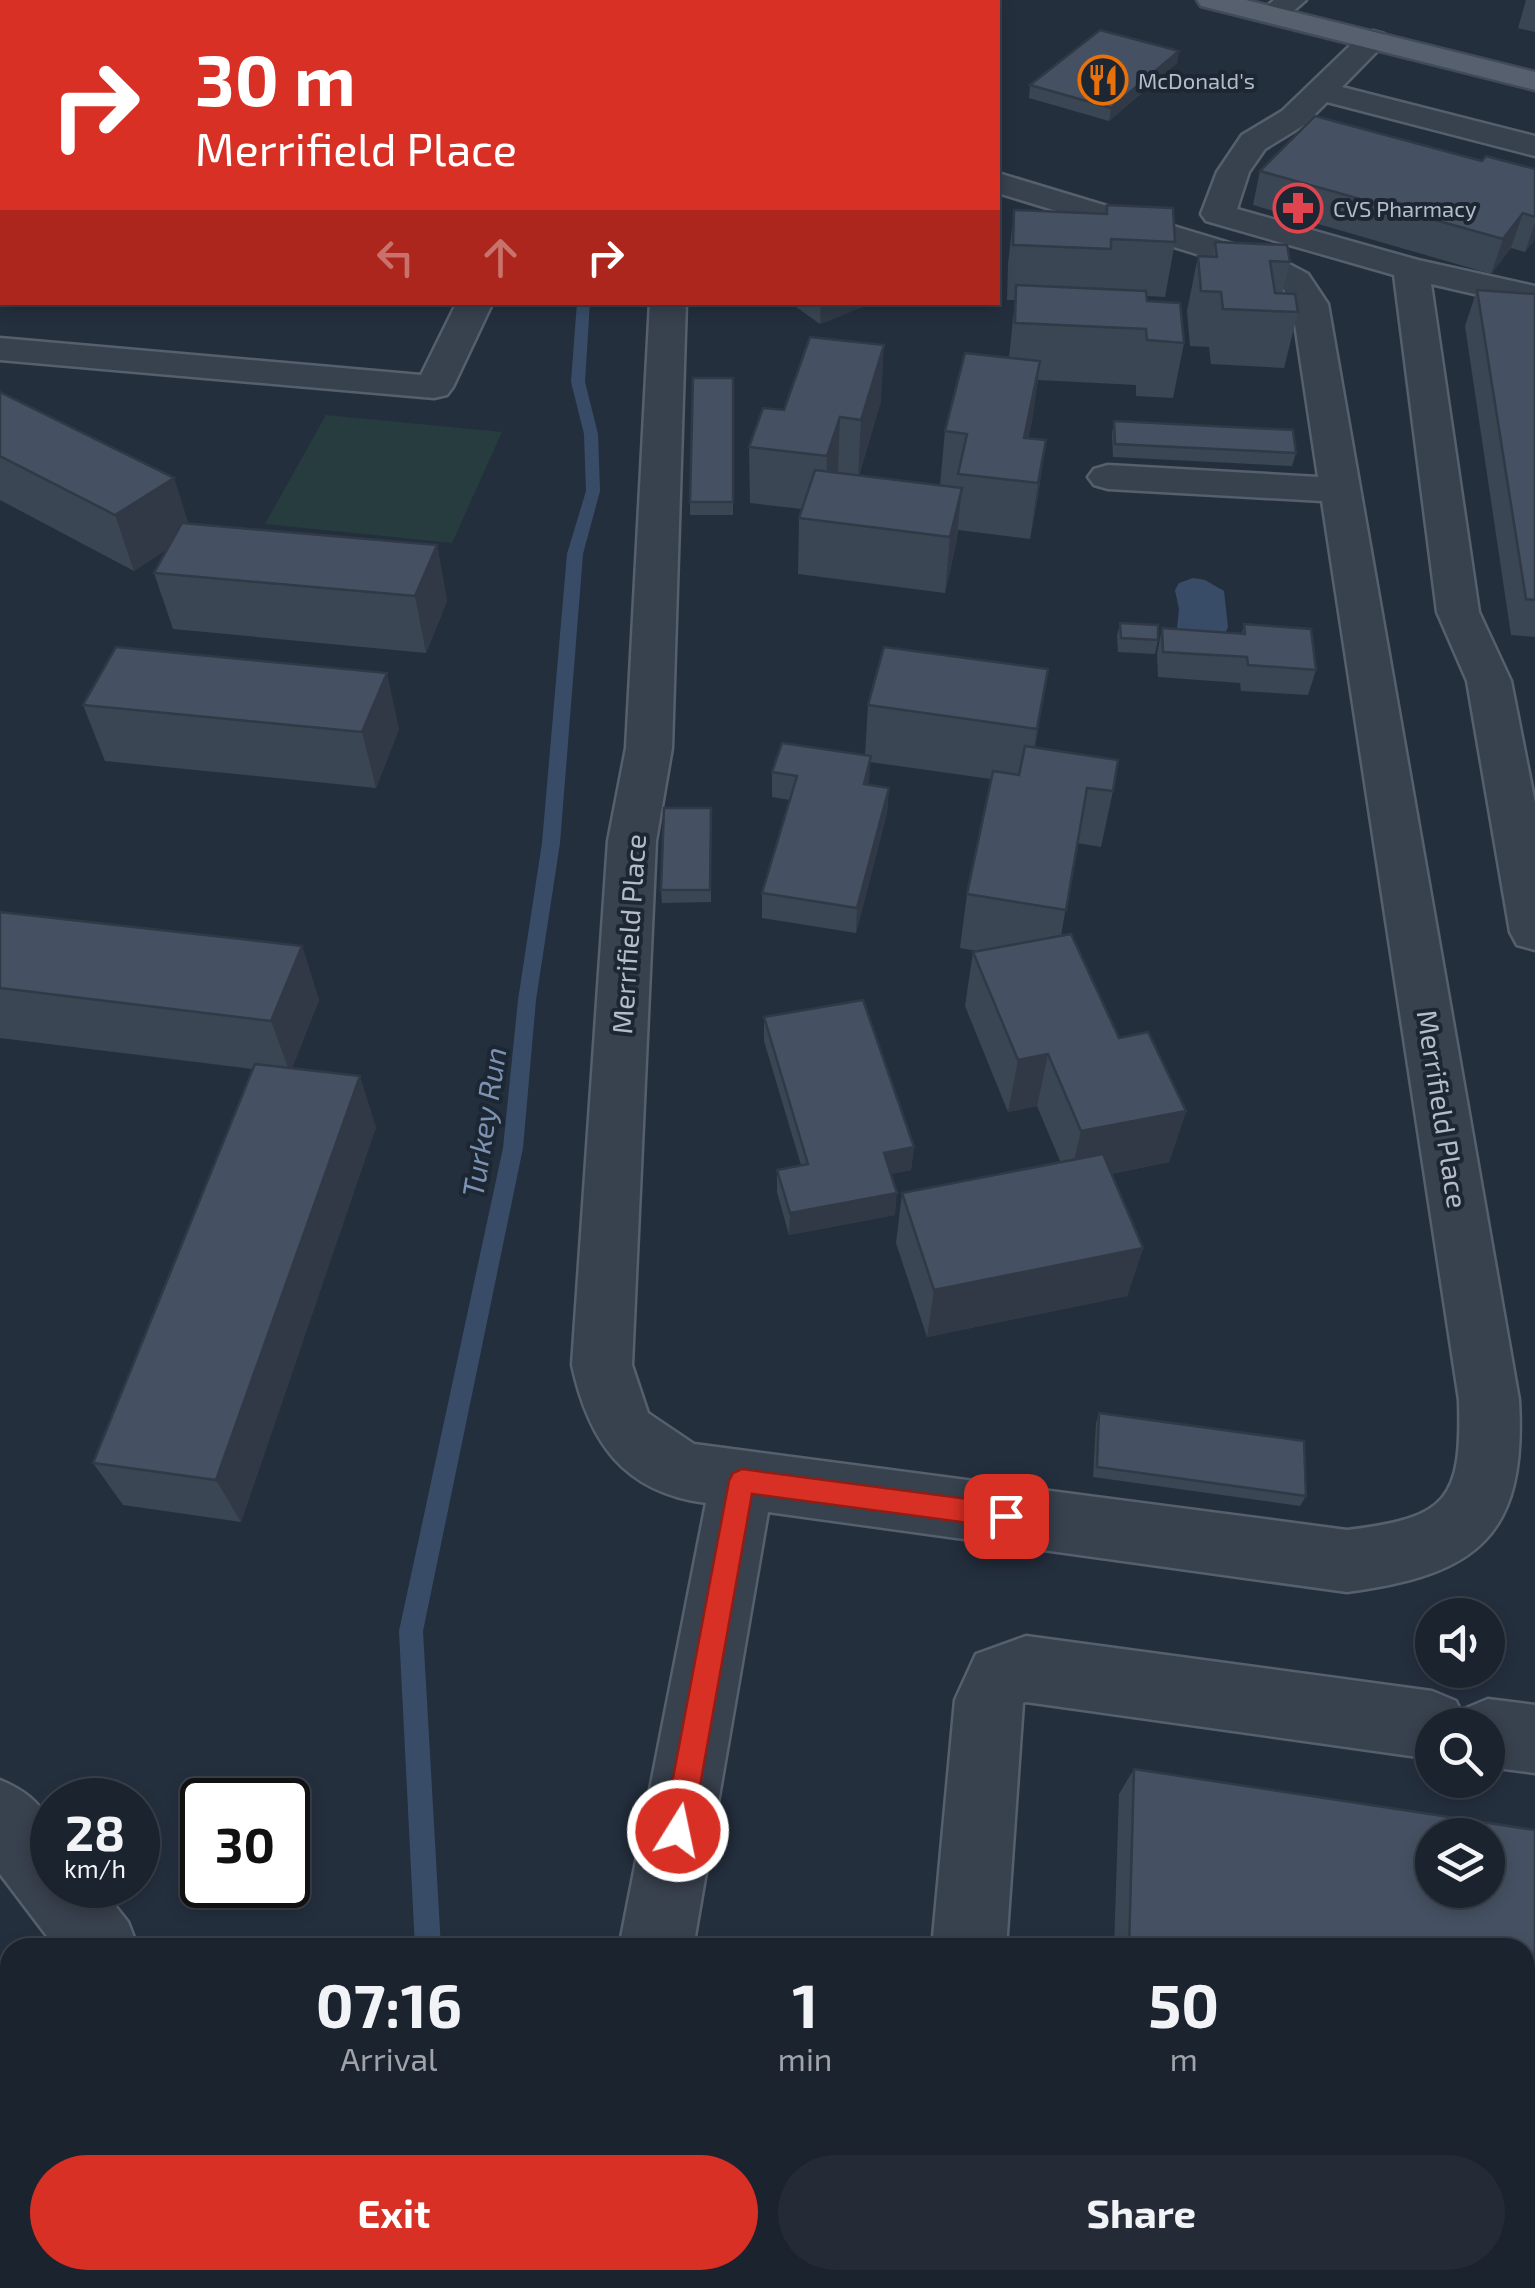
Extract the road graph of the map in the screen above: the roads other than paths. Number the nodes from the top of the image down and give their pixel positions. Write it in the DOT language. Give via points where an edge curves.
graph roads {
  1 [pos="1212,0"];
  2 [pos="1282,8"];
  3 [pos="1373,40"];
  4 [pos="1534,79"];
  5 [pos="1322,91"];
  6 [pos="1293,118"];
  7 [pos="1330,128"];
  8 [pos="1535,146"];
  9 [pos="1000,184"];
  10 [pos="1411,270"];
  11 [pos="1535,298"];
  12 [pos="474,305"];
  13 [pos="668,305"];
  14 [pos="0,349"];
  15 [pos="1108,478"];
  16 [pos="1340,490"];
  17 [pos="1535,932"];
  18 [pos="742,1481"];
  19 [pos="1415,1723"];
  20 [pos="1505,1736"];
  21 [pos="1535,1740"];
  22 [pos="0,1815"];
  23 [pos="30,1854"];
  24 [pos="71,1908"];
  25 [pos="94,1938"];
  26 [pos="658,1938"];
  27 [pos="970,1938"];
  1 -- 2 [label="main road"];
  2 -- 3 [label="main road"];
  3 -- 4 [label="main road"];
  3 -- 5 [label="street"];
  5 -- 6 [label="street"];
  5 -- 8 [label="street"];
  6 -- 7 [label="street"];
  6 -- 10 [label="street" via="1253,142 1218,214"];
  9 -- 16 [label="street, Merrifield Place" via="1245,257 1296,281 1310,304"];
  10 -- 11 [label="street"];
  10 -- 17 [label="street" via="1458,612 1488,681"];
  12 -- 14 [label="street" via="434,386"];
  13 -- 18 [label="street, Merrifield Place" via="649,748 632,841 602,1365 613,1417 646,1452 687,1472"];
  15 -- 16 [label="street"];
  16 -- 18 [label="street, Merrifield Place" via="1489,1400 1487,1480 1469,1514 1435,1541 1397,1555 1347,1561"];
  18 -- 26 [label="street"];
  19 -- 27 [label="street" via="1026,1669 1000,1676 988,1700"];
  20 -- 21 [label="street"];
  22 -- 23 [label="street"];
  24 -- 25 [label="street"];
}
